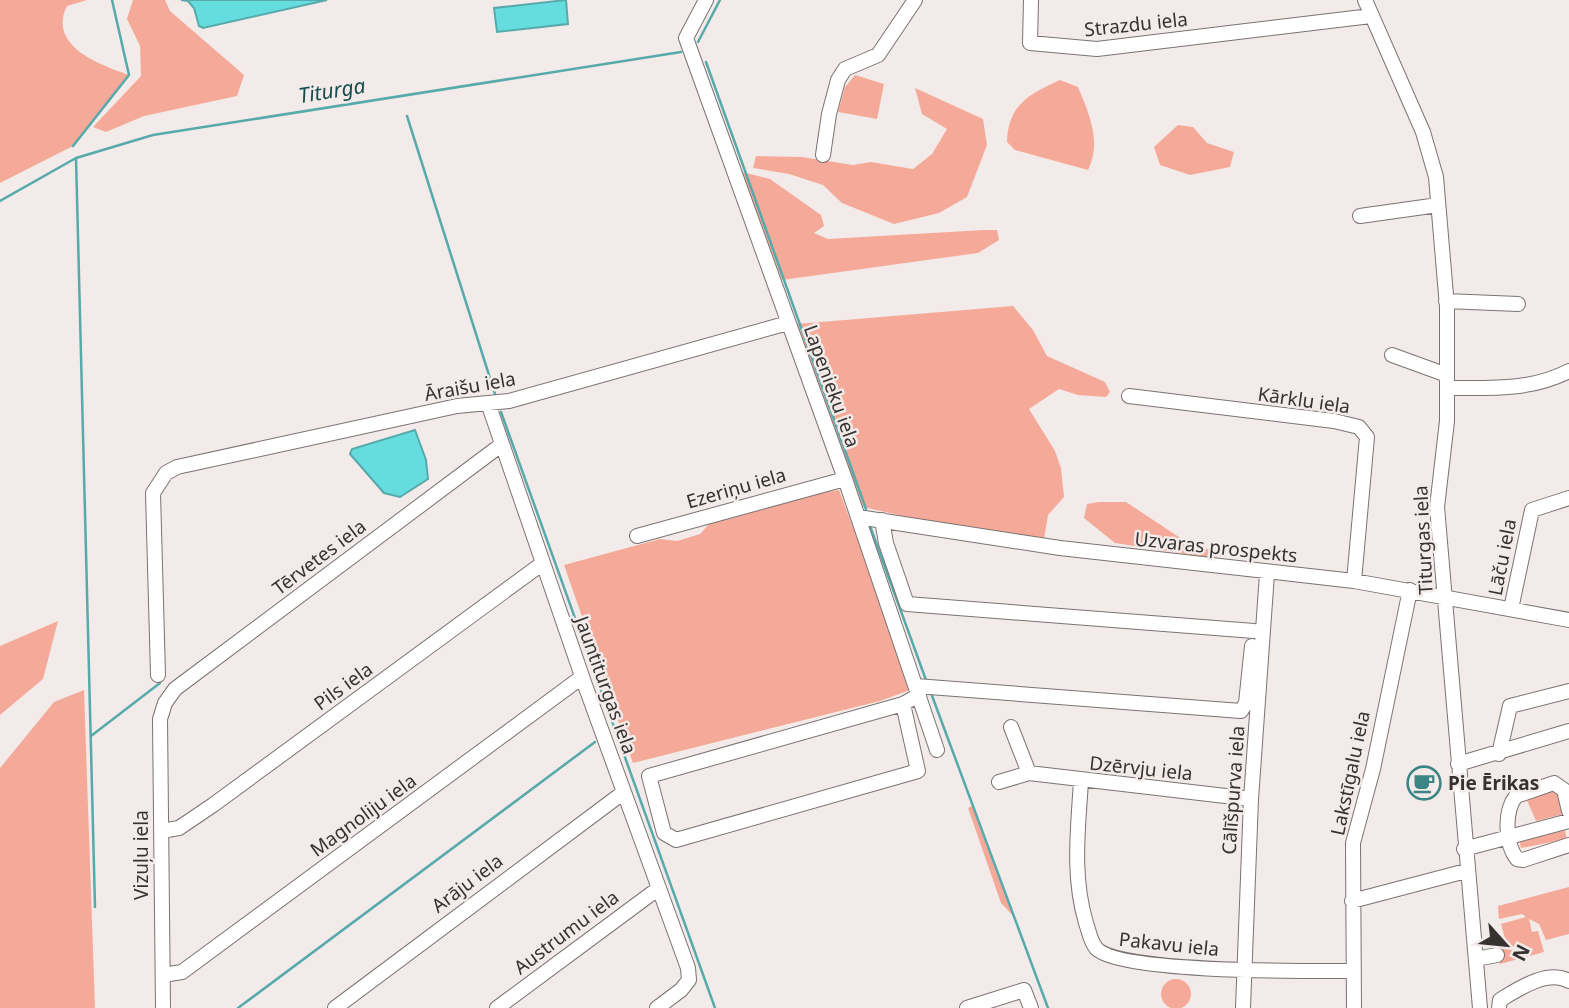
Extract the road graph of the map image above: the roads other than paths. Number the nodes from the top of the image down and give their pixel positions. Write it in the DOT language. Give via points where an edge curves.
graph roads {
  1 [pos="706,0"];
  2 [pos="915,0"];
  3 [pos="1031,0"];
  4 [pos="1365,0"];
  5 [pos="1371,16"];
  6 [pos="823,155"];
  7 [pos="1438,205"];
  8 [pos="1360,216"];
  9 [pos="1446,301"];
  10 [pos="1518,304"];
  11 [pos="788,323"];
  12 [pos="1392,355"];
  13 [pos="1569,371"];
  14 [pos="1447,382"];
  15 [pos="1129,396"];
  16 [pos="488,403"];
  17 [pos="501,445"];
  18 [pos="845,479"];
  19 [pos="1569,498"];
  20 [pos="858,517"];
  21 [pos="882,520"];
  22 [pos="637,536"];
  23 [pos="543,563"];
  24 [pos="1267,574"];
  25 [pos="1354,582"];
  26 [pos="1410,590"];
  27 [pos="1445,597"];
  28 [pos="1511,609"];
  29 [pos="1569,620"];
  30 [pos="1254,631"];
  31 [pos="1252,646"];
  32 [pos="158,675"];
  33 [pos="582,677"];
  34 [pos="918,690"];
  35 [pos="1569,691"];
  36 [pos="165,703"];
  37 [pos="903,704"];
  38 [pos="1011,727"];
  39 [pos="1569,731"];
  40 [pos="937,750"];
  41 [pos="1499,754"];
  42 [pos="1458,764"];
  43 [pos="1028,773"];
  44 [pos="1081,781"];
  45 [pos="999,782"];
  46 [pos="624,792"];
  47 [pos="1251,799"];
  48 [pos="1569,811"];
  49 [pos="1569,821"];
  50 [pos="161,831"];
  51 [pos="1509,837"];
  52 [pos="1569,845"];
  53 [pos="1464,849"];
  54 [pos="1466,871"];
  55 [pos="659,888"];
  56 [pos="1352,901"];
  57 [pos="1497,955"];
  58 [pos="1476,959"];
  59 [pos="1245,970"];
  60 [pos="1352,971"];
  61 [pos="163,975"];
  62 [pos="1569,981"];
  63 [pos="1500,1004"];
  64 [pos="1480,1007"];
  65 [pos="163,1008"];
  66 [pos="335,1008"];
  67 [pos="497,1008"];
  68 [pos="657,1008"];
  69 [pos="967,1008"];
  70 [pos="1031,1008"];
  71 [pos="1243,1008"];
  72 [pos="1354,1008"];
  1 -- 11 [label="street, Lapenieku iela" via="686,38"];
  2 -- 6 [label="street" via="878,55 845,69 838,80"];
  3 -- 5 [label="street, Strazdu iela" via="1030,43 1097,50"];
  4 -- 5 [label="street, Titurgas iela"];
  5 -- 7 [label="street, Titurgas iela" via="1423,132 1436,177"];
  7 -- 8 [label="street"];
  7 -- 9 [label="street, Titurgas iela"];
  9 -- 10 [label="street"];
  9 -- 14 [label="street, Titurgas iela"];
  11 -- 16 [label="street, Āraišu iela"];
  11 -- 18 [label="street, Lapenieku iela"];
  12 -- 14 [label="street"];
  13 -- 14 [label="street" via="1520,388"];
  14 -- 27 [label="street, Titurgas iela" via="1437,507"];
  15 -- 25 [label="street, Kārklu iela" via="1359,428 1367,438"];
  16 -- 17 [label="street, Jauntiturgas iela"];
  16 -- 32 [label="street, Āraišu iela" via="177,467 159,481 153,493"];
  17 -- 23 [label="street, Jauntiturgas iela"];
  17 -- 36 [label="street, Tērvetes iela" via="175,689"];
  18 -- 20 [label="street, Lapenieku iela"];
  18 -- 22 [label="street, Ezeriņu iela"];
  19 -- 28 [label="street, Lāču iela" via="1532,510"];
  20 -- 21 [label="street, Uzvaras prospekts"];
  20 -- 34 [label="street, Lapenieku iela"];
  21 -- 24 [label="street, Uzvaras prospekts"];
  21 -- 30 [label="street" via="907,604"];
  23 -- 33 [label="street, Jauntiturgas iela"];
  23 -- 50 [label="street, Pils iela" via="213,805 179,828"];
  24 -- 25 [label="street, Uzvaras prospekts"];
  24 -- 47 [label="street, Cālīšpurva iela"];
  25 -- 26 [label="street, Uzvaras prospekts"];
  26 -- 27 [label="street, Uzvaras prospekts"];
  26 -- 56 [label="street, Lakstīgalu iela" via="1353,843"];
  27 -- 28 [label="street, Uzvaras prospekts"];
  27 -- 42 [label="street, Titurgas iela"];
  28 -- 29 [label="street, Uzvaras prospekts"];
  31 -- 34 [label="street" via="1246,703 1241,710"];
  33 -- 46 [label="street, Jauntiturgas iela"];
  33 -- 61 [label="street, Magnoliju iela" via="183,972"];
  34 -- 37 [label="street"];
  34 -- 40 [label="street, Lapenieku iela"];
  35 -- 41 [label="street" via="1510,706"];
  36 -- 50 [label="street, Vizuļu iela" via="160,719"];
  37 -- 37 [label="street" via="649,776 664,832 676,840 918,771"];
  38 -- 43 [label="street"];
  39 -- 41 [label="street"];
  41 -- 42 [label="street"];
  42 -- 53 [label="street, Titurgas iela"];
  43 -- 44 [label="street, Dzērvju iela"];
  43 -- 45 [label="street, Dzērvju iela"];
  44 -- 47 [label="street, Dzērvju iela"];
  44 -- 59 [label="street, Pakavu iela" via="1077,893 1093,945 1102,954 1124,960"];
  46 -- 55 [label="street, Jauntiturgas iela"];
  46 -- 66 [label="street, Arāju iela"];
  47 -- 59 [label="street, Cālīšpurva iela"];
  48 -- 51 [label="street" via="1560,785 1554,783 1517,796 1508,809"];
  49 -- 51 [label="street"];
  50 -- 61 [label="street, Vizuļu iela"];
  51 -- 52 [label="street" via="1514,855 1524,860"];
  51 -- 53 [label="street"];
  53 -- 54 [label="street, Titurgas iela"];
  54 -- 56 [label="street"];
  54 -- 58 [label="street, Titurgas iela"];
  55 -- 67 [label="street, Austrumu iela"];
  55 -- 68 [label="street, Jauntiturgas iela" via="689,980"];
  56 -- 60 [label="street, Lakstīgalu iela"];
  57 -- 58 [label="street"];
  58 -- 64 [label="street, Titurgas iela"];
  59 -- 60 [label="street, Pakavu iela"];
  59 -- 71 [label="street, Cālīšpurva iela"];
  60 -- 72 [label="street, Lakstīgalu iela"];
  61 -- 65 [label="street, Vizuļu iela"];
  62 -- 63 [label="street" via="1558,976 1539,980"];
  63 -- 64 [label="street"];
  69 -- 70 [label="street" via="1024,989"];
}
